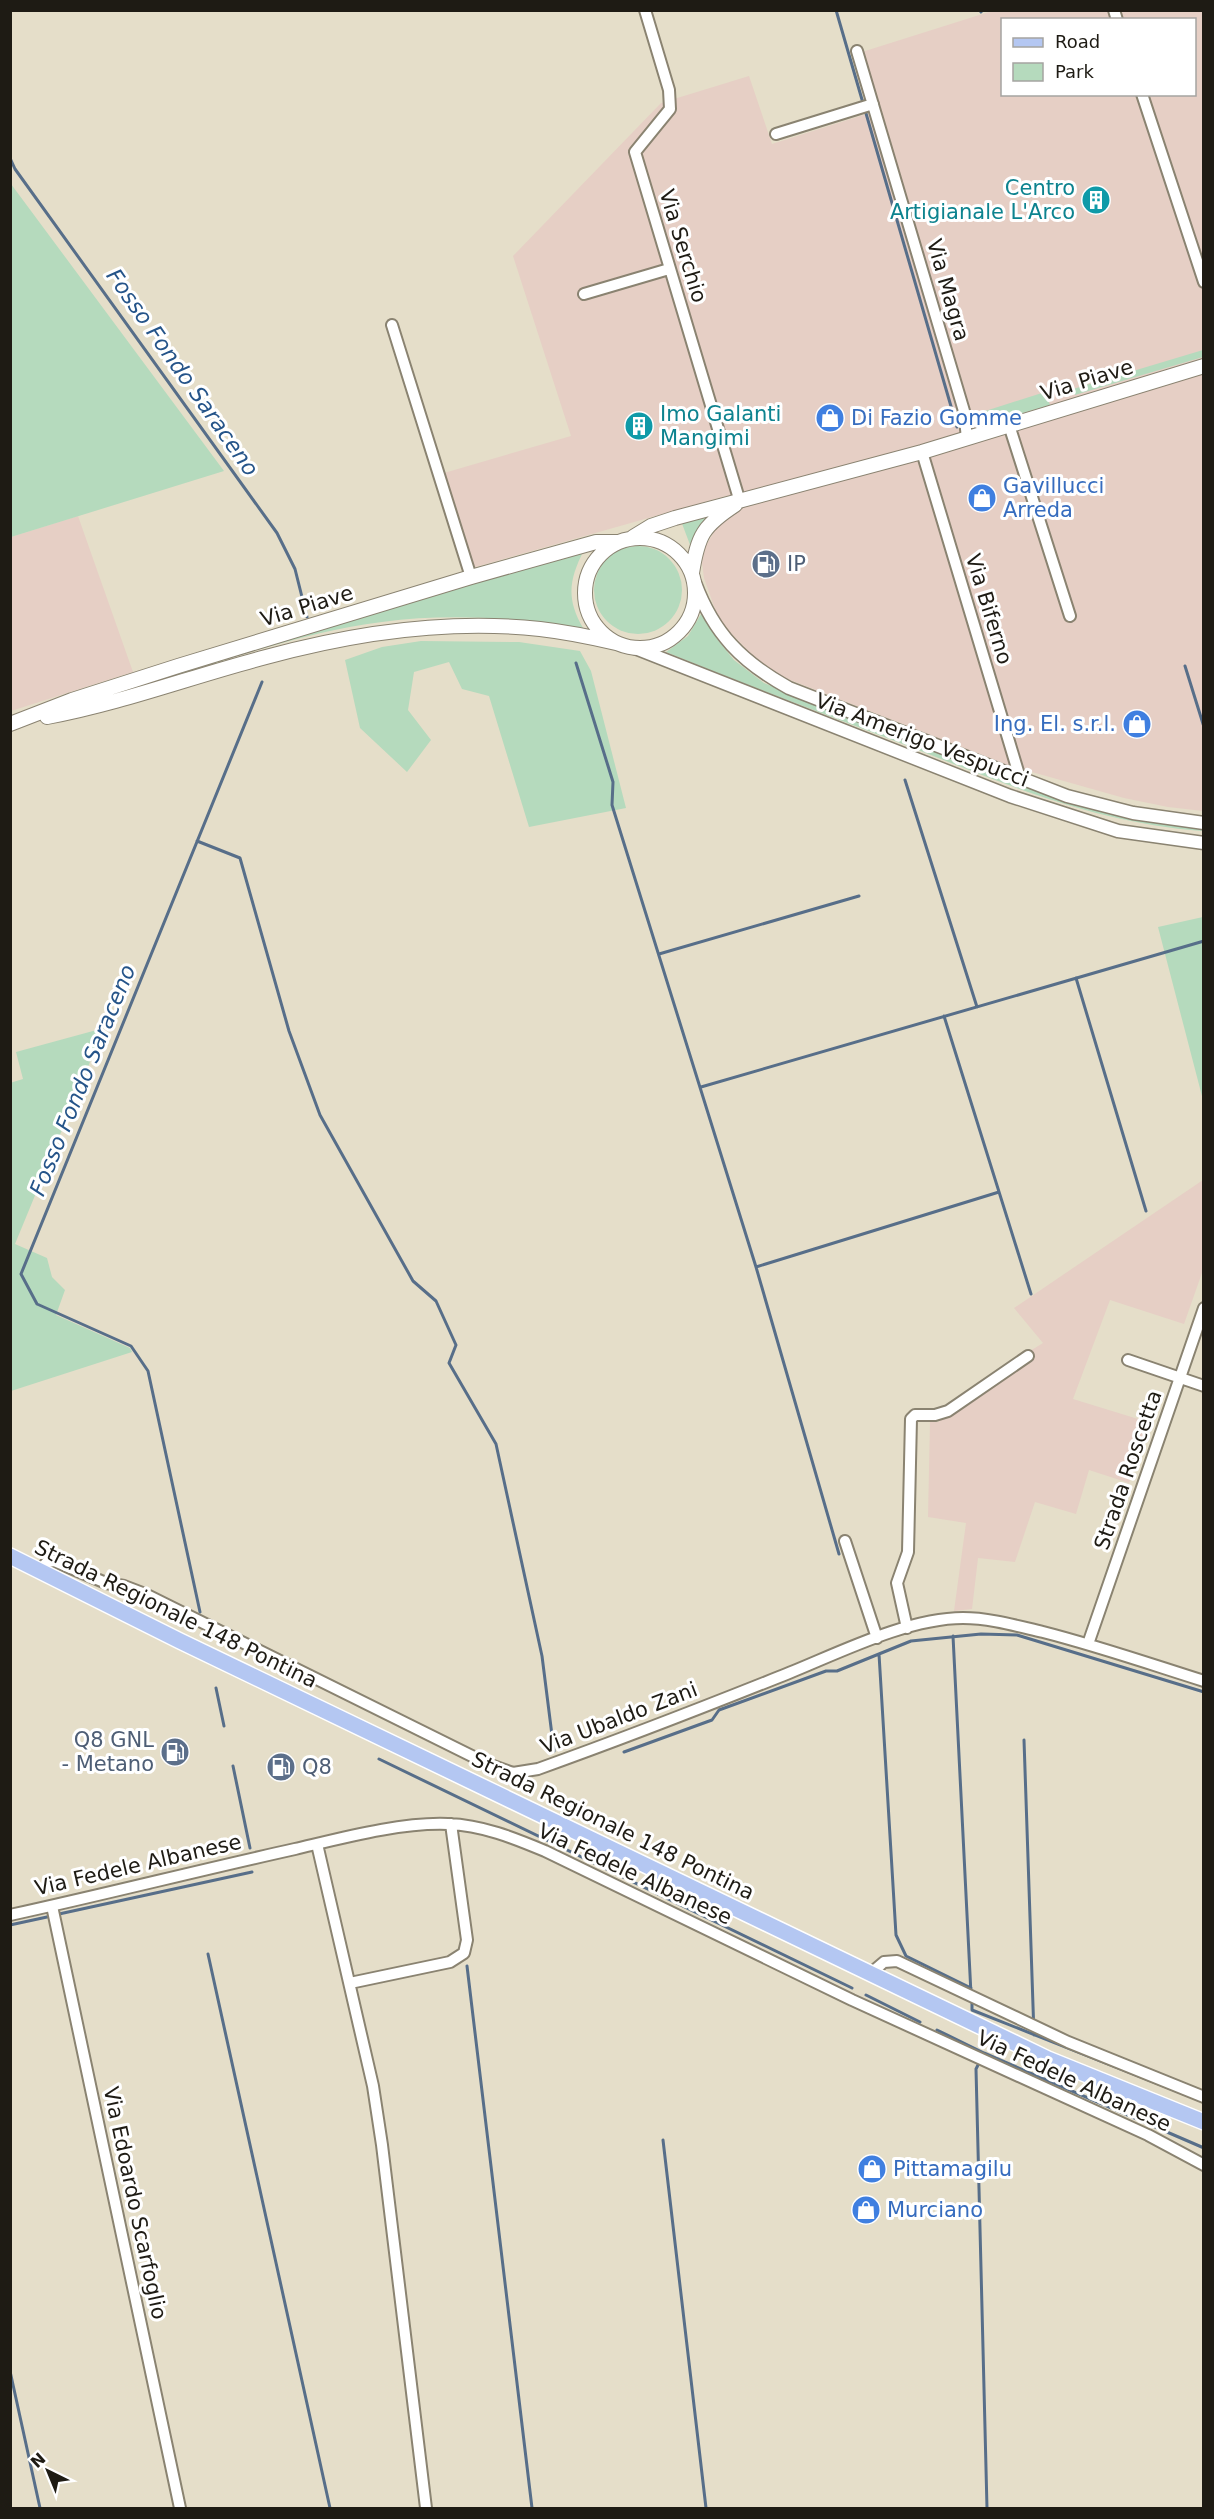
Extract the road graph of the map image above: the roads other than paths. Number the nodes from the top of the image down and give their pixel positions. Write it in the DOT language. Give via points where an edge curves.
graph roads {
  1 [pos="645,10"];
  2 [pos="857,51"];
  3 [pos="1143,96"];
  4 [pos="873,104"];
  5 [pos="776,134"];
  6 [pos="669,268"];
  7 [pos="1203,282"];
  8 [pos="584,294"];
  9 [pos="392,325"];
  10 [pos="1203,366"];
  11 [pos="1009,425"];
  12 [pos="967,438"];
  13 [pos="922,452"];
  14 [pos="740,502"];
  15 [pos="633,537"];
  16 [pos="618,542"];
  17 [pos="471,577"];
  18 [pos="694,578"];
  19 [pos="1070,616"];
  20 [pos="616,643"];
  21 [pos="635,648"];
  22 [pos="12,724"];
  23 [pos="1020,778"];
  24 [pos="1203,823"];
  25 [pos="1203,843"];
  26 [pos="1203,1308"];
  27 [pos="1028,1356"];
  28 [pos="1128,1360"];
  29 [pos="1180,1378"];
  30 [pos="1203,1386"];
  31 [pos="845,1541"];
  32 [pos="10,1556"];
  33 [pos="40,1570"];
  34 [pos="907,1628"];
  35 [pos="877,1638"];
  36 [pos="1088,1644"];
  37 [pos="1203,1681"];
  38 [pos="451,1824"];
  39 [pos="317,1844"];
  40 [pos="52,1906"];
  41 [pos="10,1915"];
  42 [pos="871,1973"];
  43 [pos="350,1983"];
  44 [pos="1203,2097"];
  45 [pos="1203,2122"];
  46 [pos="1203,2165"];
  47 [pos="180,2508"];
  48 [pos="426,2508"];
  1 -- 6 [label="street, Via Serchio" via="669,90 670,109 635,152"];
  2 -- 4 [label="street, Via Magra"];
  3 -- 7 [label="street"];
  4 -- 5 [label="street"];
  4 -- 12 [label="street, Via Magra" via="964,411"];
  6 -- 8 [label="street"];
  6 -- 14 [label="street, Via Serchio"];
  9 -- 17 [label="street"];
  10 -- 11 [label="main road, Via Piave"];
  11 -- 12 [label="main road, Via Piave"];
  11 -- 19 [label="street"];
  12 -- 13 [label="main road, Via Piave"];
  13 -- 14 [label="main road, Via Piave"];
  13 -- 23 [label="street, Via Biferno"];
  14 -- 15 [label="main road, Via Piave" via="675,518"];
  14 -- 18 [label="main road, Via Piave" via="707,526 700,538"];
  15 -- 16 [label="main road"];
  15 -- 18 [label="main road" via="662,541 675,549"];
  16 -- 17 [label="main road, Via Piave" via="596,542"];
  16 -- 20 [label="main road" via="592,566 585,601 596,625"];
  17 -- 22 [label="main road, Via Piave" via="72,700"];
  18 -- 21 [label="main road" via="691,616 681,630 668,641"];
  18 -- 23 [label="street, Via Amerigo Vespucci" via="708,615 724,637 768,676 821,702"];
  20 -- 21 [label="main road"];
  20 -- 22 [label="main road, Via Piave" via="558,631 502,626 394,632 280,653 76,711"];
  21 -- 25 [label="street, Via Amerigo Vespucci" via="1010,796 1118,831"];
  23 -- 24 [label="street, Via Amerigo Vespucci" via="1067,796 1133,813"];
  26 -- 29 [label="street, Strada Roscetta"];
  27 -- 34 [label="street" via="948,1411 915,1415 911,1419 908,1552 897,1583"];
  28 -- 29 [label="street"];
  29 -- 30 [label="street"];
  29 -- 36 [label="street, Strada Roscetta"];
  31 -- 35 [label="street"];
  32 -- 33 [label="main road, Strada Regionale 148 Pontina"];
  33 -- 35 [label="street, Via Ubaldo Zani" via="54,1561 106,1584 145,1594 513,1773 545,1766"];
  33 -- 42 [label="main road, Strada Regionale 148 Pontina"];
  34 -- 35 [label="street, Via Ubaldo Zani"];
  34 -- 36 [label="street, Via Ubaldo Zani" via="941,1619 976,1618"];
  36 -- 37 [label="street, Via Ubaldo Zani"];
  38 -- 39 [label="street, Via Fedele Albanese" via="416,1825"];
  38 -- 43 [label="street" via="466,1950 453,1961"];
  38 -- 46 [label="street, Via Fedele Albanese" via="494,1832 545,1851 852,2000 1148,2135"];
  39 -- 40 [label="street, Via Fedele Albanese"];
  39 -- 43 [label="street"];
  40 -- 41 [label="street, Via Fedele Albanese"];
  40 -- 47 [label="street, Via Edoardo Scarfoglio"];
  42 -- 44 [label="street" via="884,1962 897,1961 1068,2042"];
  42 -- 45 [label="main road, Strada Regionale 148 Pontina" via="1048,2058"];
  43 -- 48 [label="street" via="382,2145"];
}
